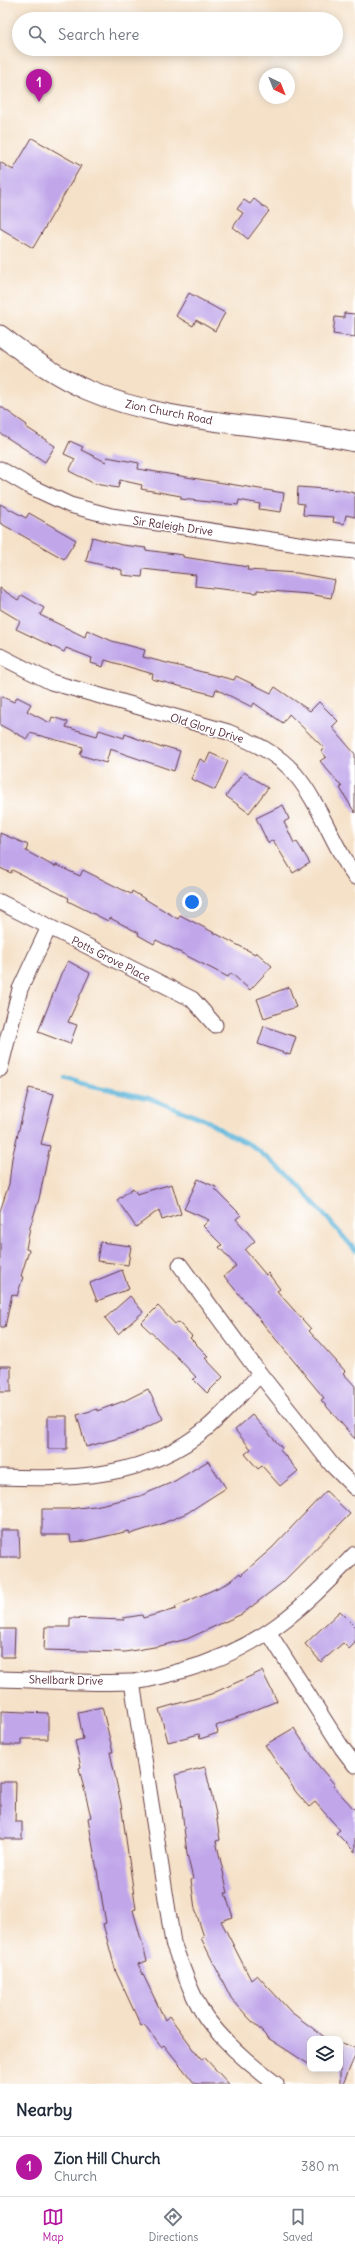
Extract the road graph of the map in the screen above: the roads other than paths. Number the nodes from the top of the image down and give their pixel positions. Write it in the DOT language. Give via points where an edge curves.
graph roads {
  1 [pos="0,335"];
  2 [pos="355,442"];
  3 [pos="0,469"];
  4 [pos="355,551"];
  5 [pos="0,656"];
  6 [pos="355,877"];
  7 [pos="0,902"];
  8 [pos="49,927"];
  9 [pos="215,1025"];
  10 [pos="0,1069"];
  11 [pos="180,1265"];
  12 [pos="260,1374"];
  13 [pos="0,1477"];
  14 [pos="355,1488"];
  15 [pos="355,1554"];
  16 [pos="269,1633"];
  17 [pos="0,1679"];
  18 [pos="132,1682"];
  19 [pos="355,1765"];
  20 [pos="276,2084"];
  1 -- 2 [label="street, Zion Church Road" via="53,372 87,390 121,402 205,420"];
  3 -- 4 [label="street, Sir Raleigh Drive" via="70,505 110,516"];
  5 -- 6 [label="street, Old Glory Drive" via="51,682 228,732 255,743 295,773"];
  7 -- 8 [label="street, Potts Grove Place"];
  8 -- 9 [label="street, Potts Grove Place" via="192,998"];
  8 -- 10 [label="street" via="20,989"];
  11 -- 12 [label="street"];
  12 -- 13 [label="street" via="206,1428 159,1459 102,1475 54,1478"];
  12 -- 14 [label="street" via="332,1465"];
  15 -- 16 [label="street, Shellbark Drive" via="313,1597"];
  16 -- 18 [label="street, Shellbark Drive" via="209,1664"];
  16 -- 19 [label="street"];
  17 -- 18 [label="street, Shellbark Drive"];
  18 -- 20 [label="street" via="173,1943 206,2018 247,2063"];
}
